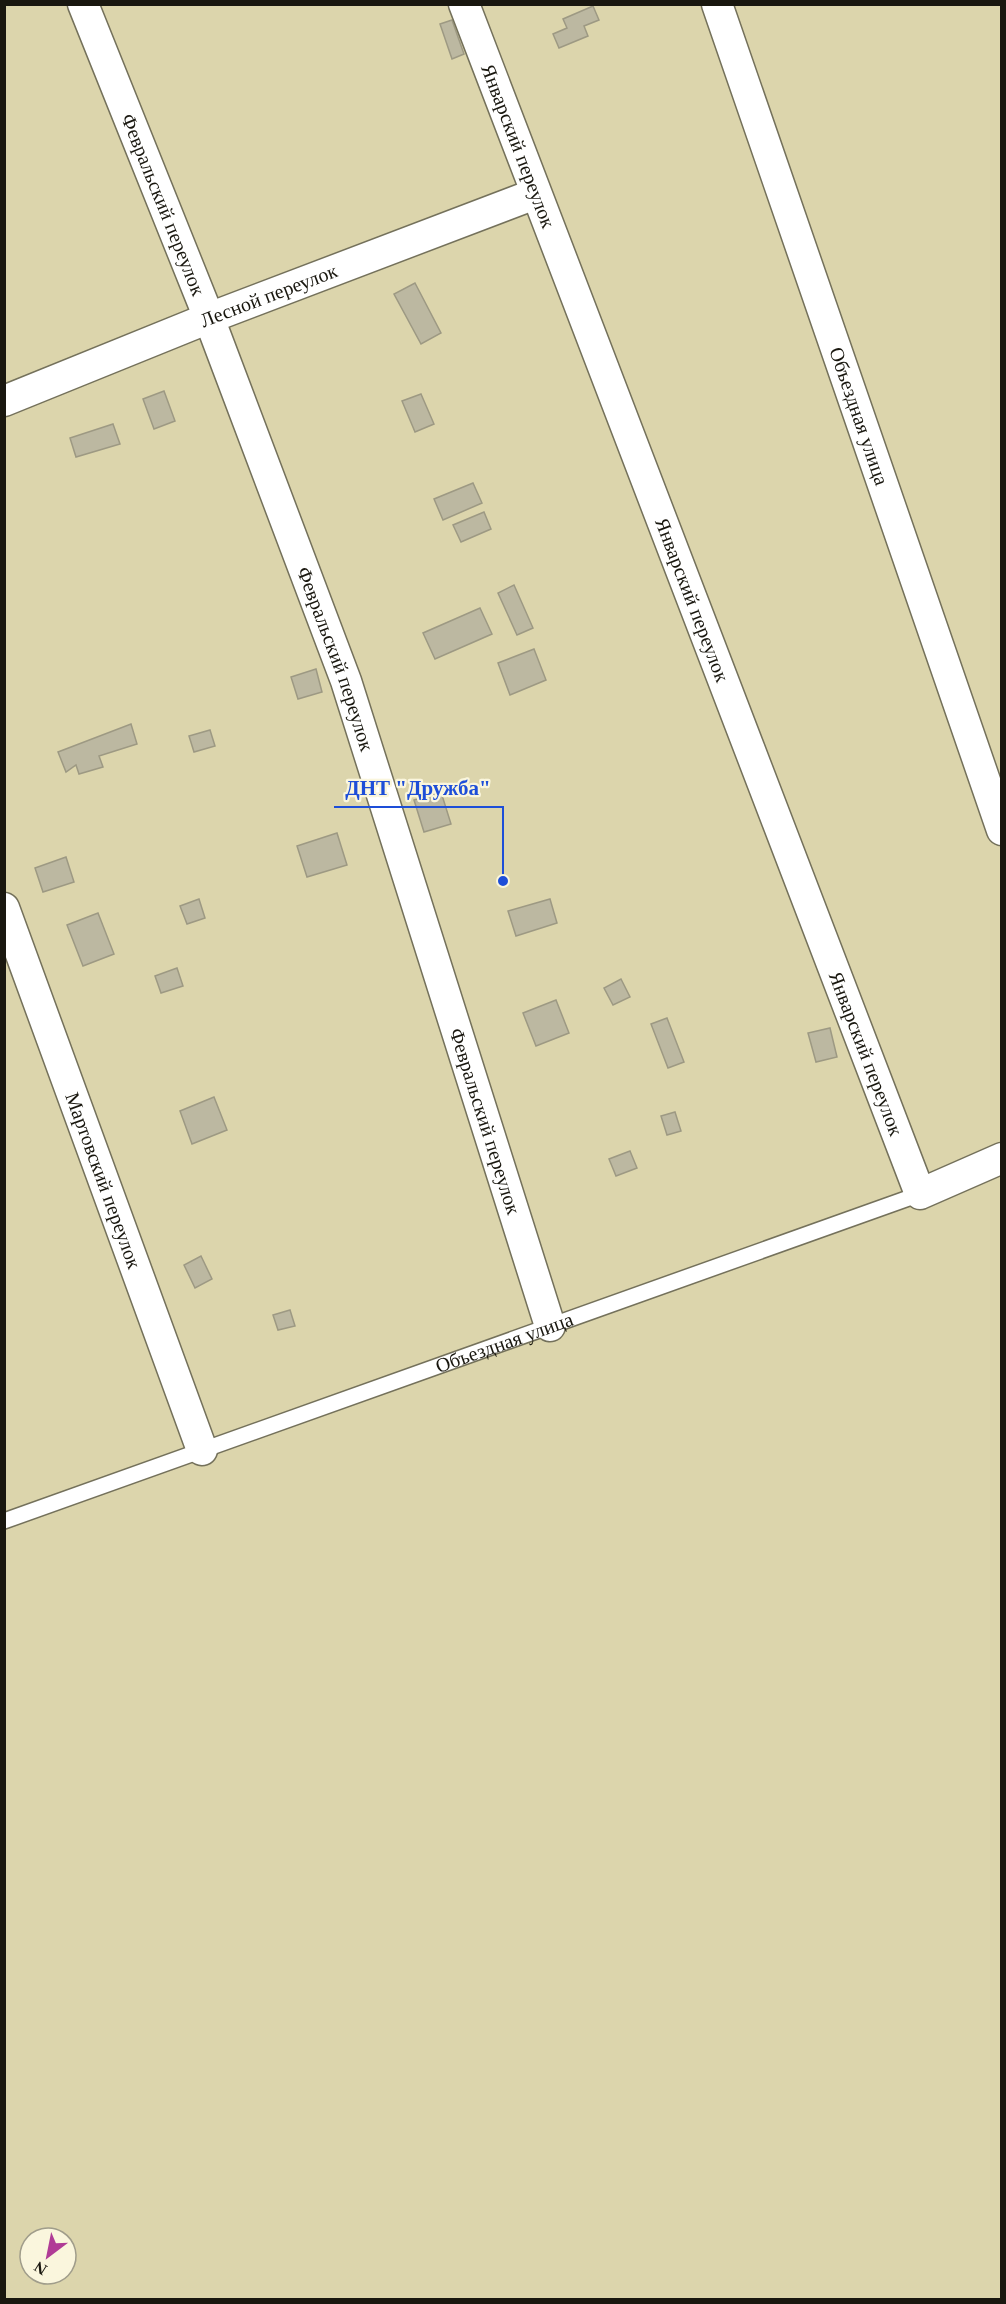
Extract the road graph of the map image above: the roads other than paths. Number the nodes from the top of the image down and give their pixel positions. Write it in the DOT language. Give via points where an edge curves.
graph roads {
  1 [pos="83,4"];
  2 [pos="464,4"];
  3 [pos="717,4"];
  4 [pos="536,194"];
  5 [pos="209,318"];
  6 [pos="4,401"];
  7 [pos="1002,830"];
  8 [pos="4,908"];
  9 [pos="1002,1158"];
  10 [pos="920,1194"];
  11 [pos="550,1326"];
  12 [pos="202,1450"];
  13 [pos="4,1521"];
  1 -- 5 [label="street, Февральский переулок"];
  2 -- 4 [label="street, Январский переулок"];
  3 -- 7 [label="street, Объездная улица"];
  4 -- 5 [label="street, Лесной переулок"];
  4 -- 10 [label="street, Январский переулок"];
  5 -- 6 [label="street, Лесной переулок"];
  5 -- 11 [label="street, Февральский переулок" via="346,681"];
  8 -- 12 [label="street, Мартовский переулок"];
  9 -- 10 [label="street, Объездная улица"];
  10 -- 11 [label="lane, Объездная улица"];
  11 -- 12 [label="lane, Объездная улица"];
  12 -- 13 [label="lane, Объездная улица"];
}
